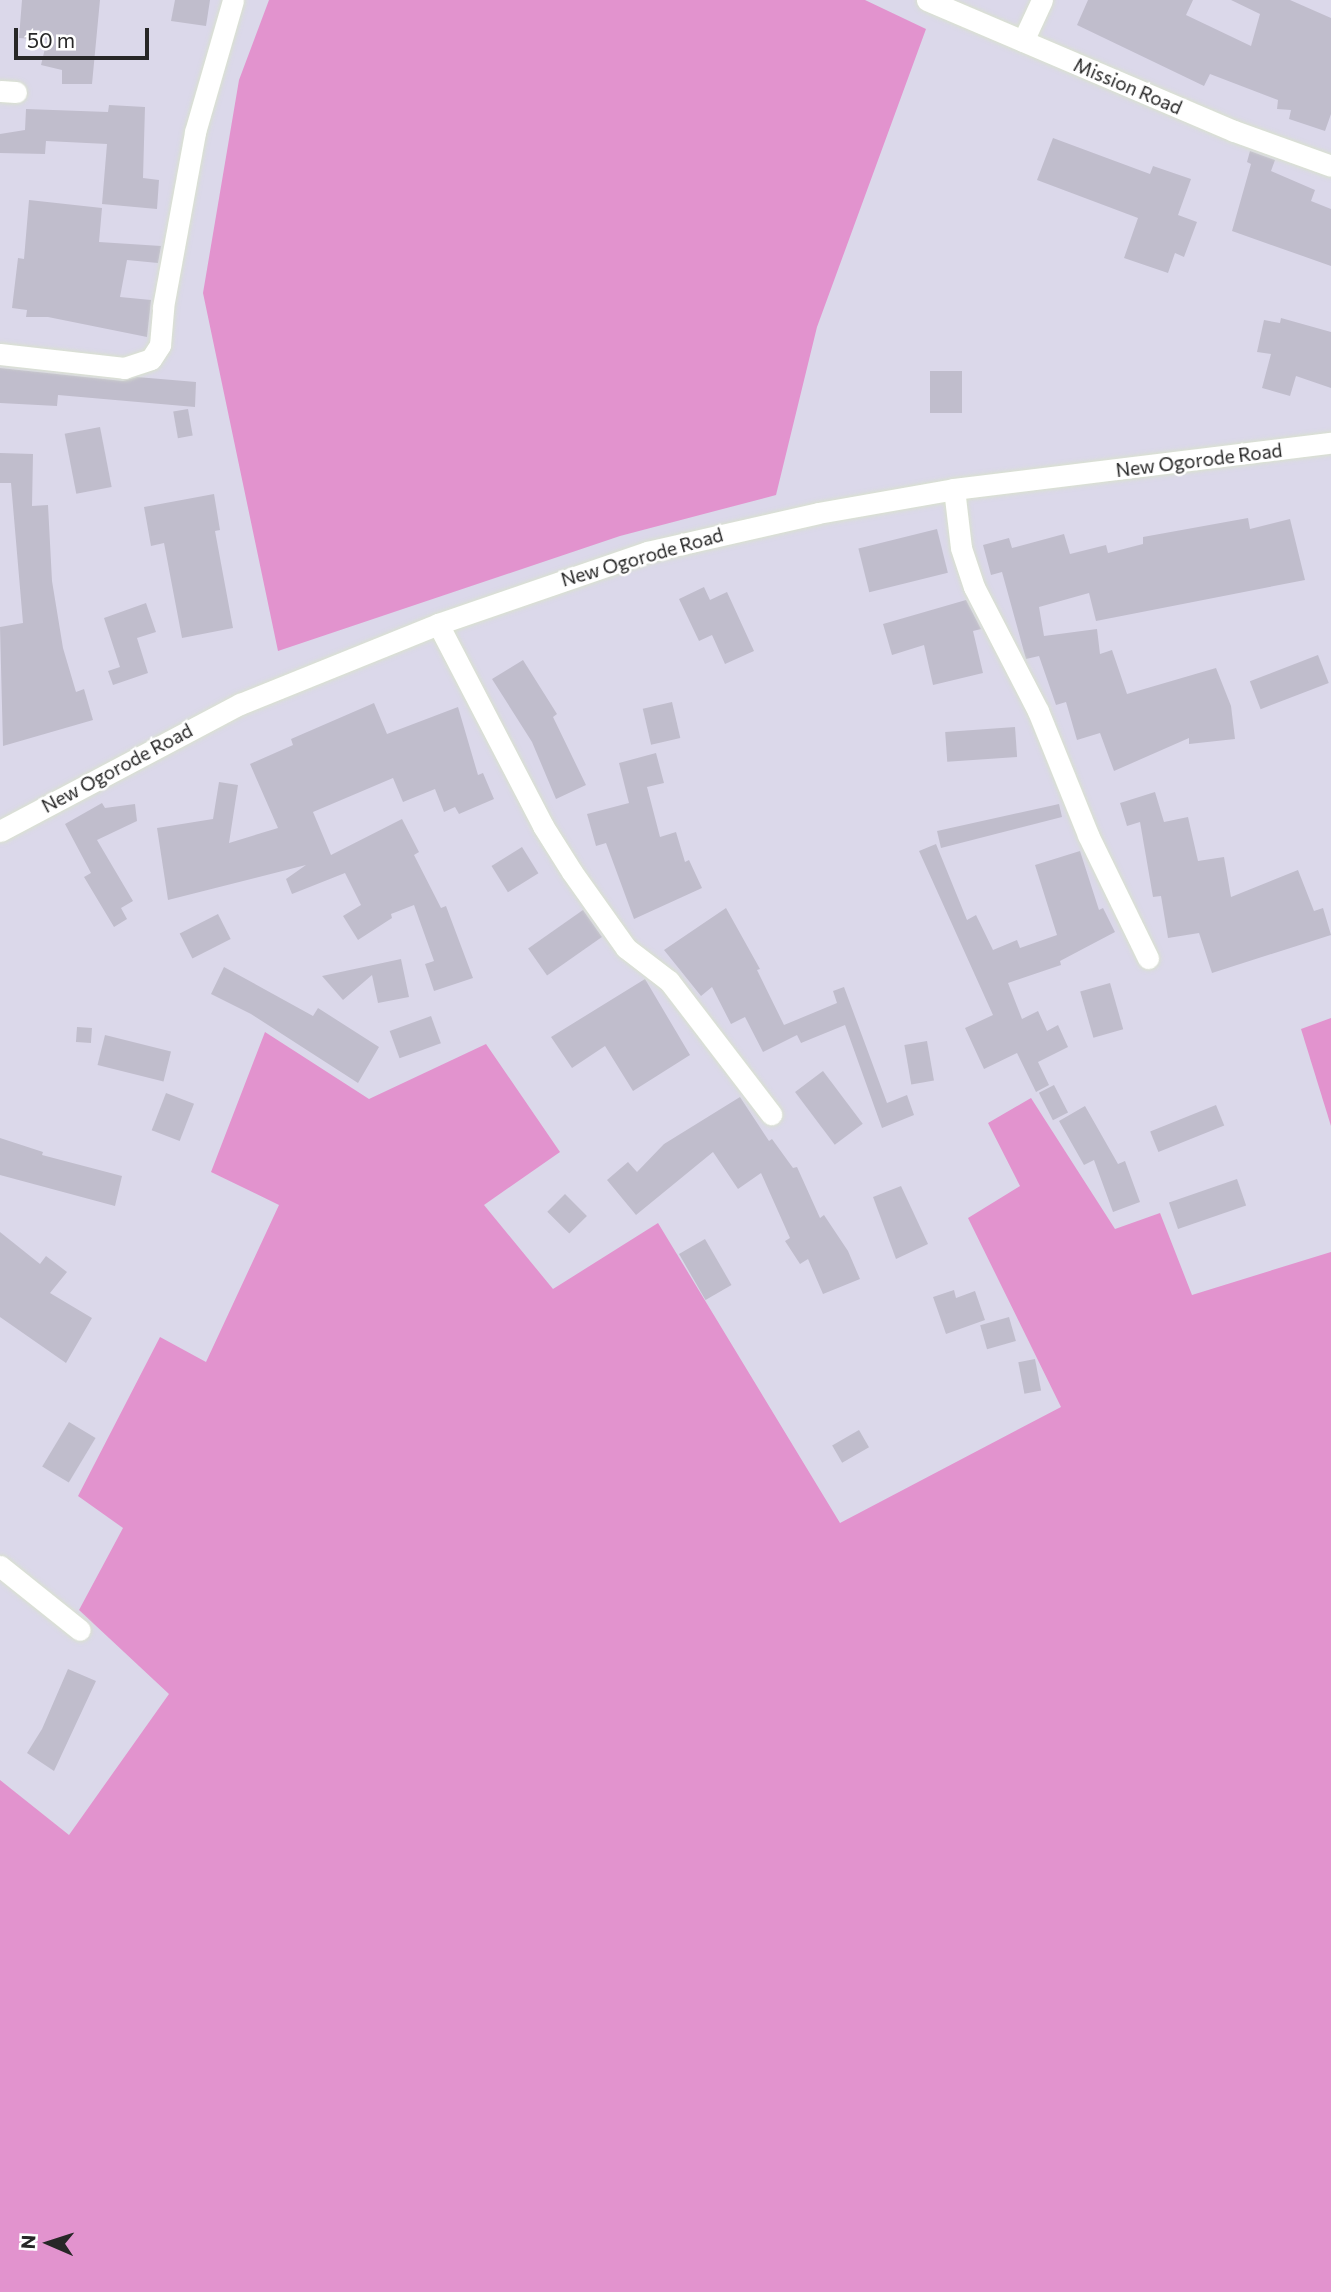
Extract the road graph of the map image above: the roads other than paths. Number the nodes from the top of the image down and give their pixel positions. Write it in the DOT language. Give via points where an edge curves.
graph roads {
  1 [pos="233,0"];
  2 [pos="928,0"];
  3 [pos="1042,0"];
  4 [pos="1023,41"];
  5 [pos="1331,166"];
  6 [pos="0,354"];
  7 [pos="1331,443"];
  8 [pos="954,489"];
  9 [pos="438,624"];
  10 [pos="0,831"];
  11 [pos="1148,958"];
  12 [pos="771,1114"];
  13 [pos="0,1566"];
  14 [pos="80,1629"];
  1 -- 6 [label="street" via="195,132 160,345 151,359 124,368"];
  2 -- 4 [label="street, Mission Road"];
  3 -- 4 [label="street"];
  4 -- 5 [label="street, Mission Road" via="1234,131"];
  7 -- 8 [label="street, New Ogorode Road"];
  8 -- 9 [label="street, New Ogorode Road" via="818,513 647,552"];
  8 -- 11 [label="street" via="961,548 974,587 1038,711 1088,835"];
  9 -- 10 [label="street, New Ogorode Road" via="240,704"];
  9 -- 12 [label="street" via="543,826 572,872 625,948 669,981"];
  13 -- 14 [label="street"];
}
